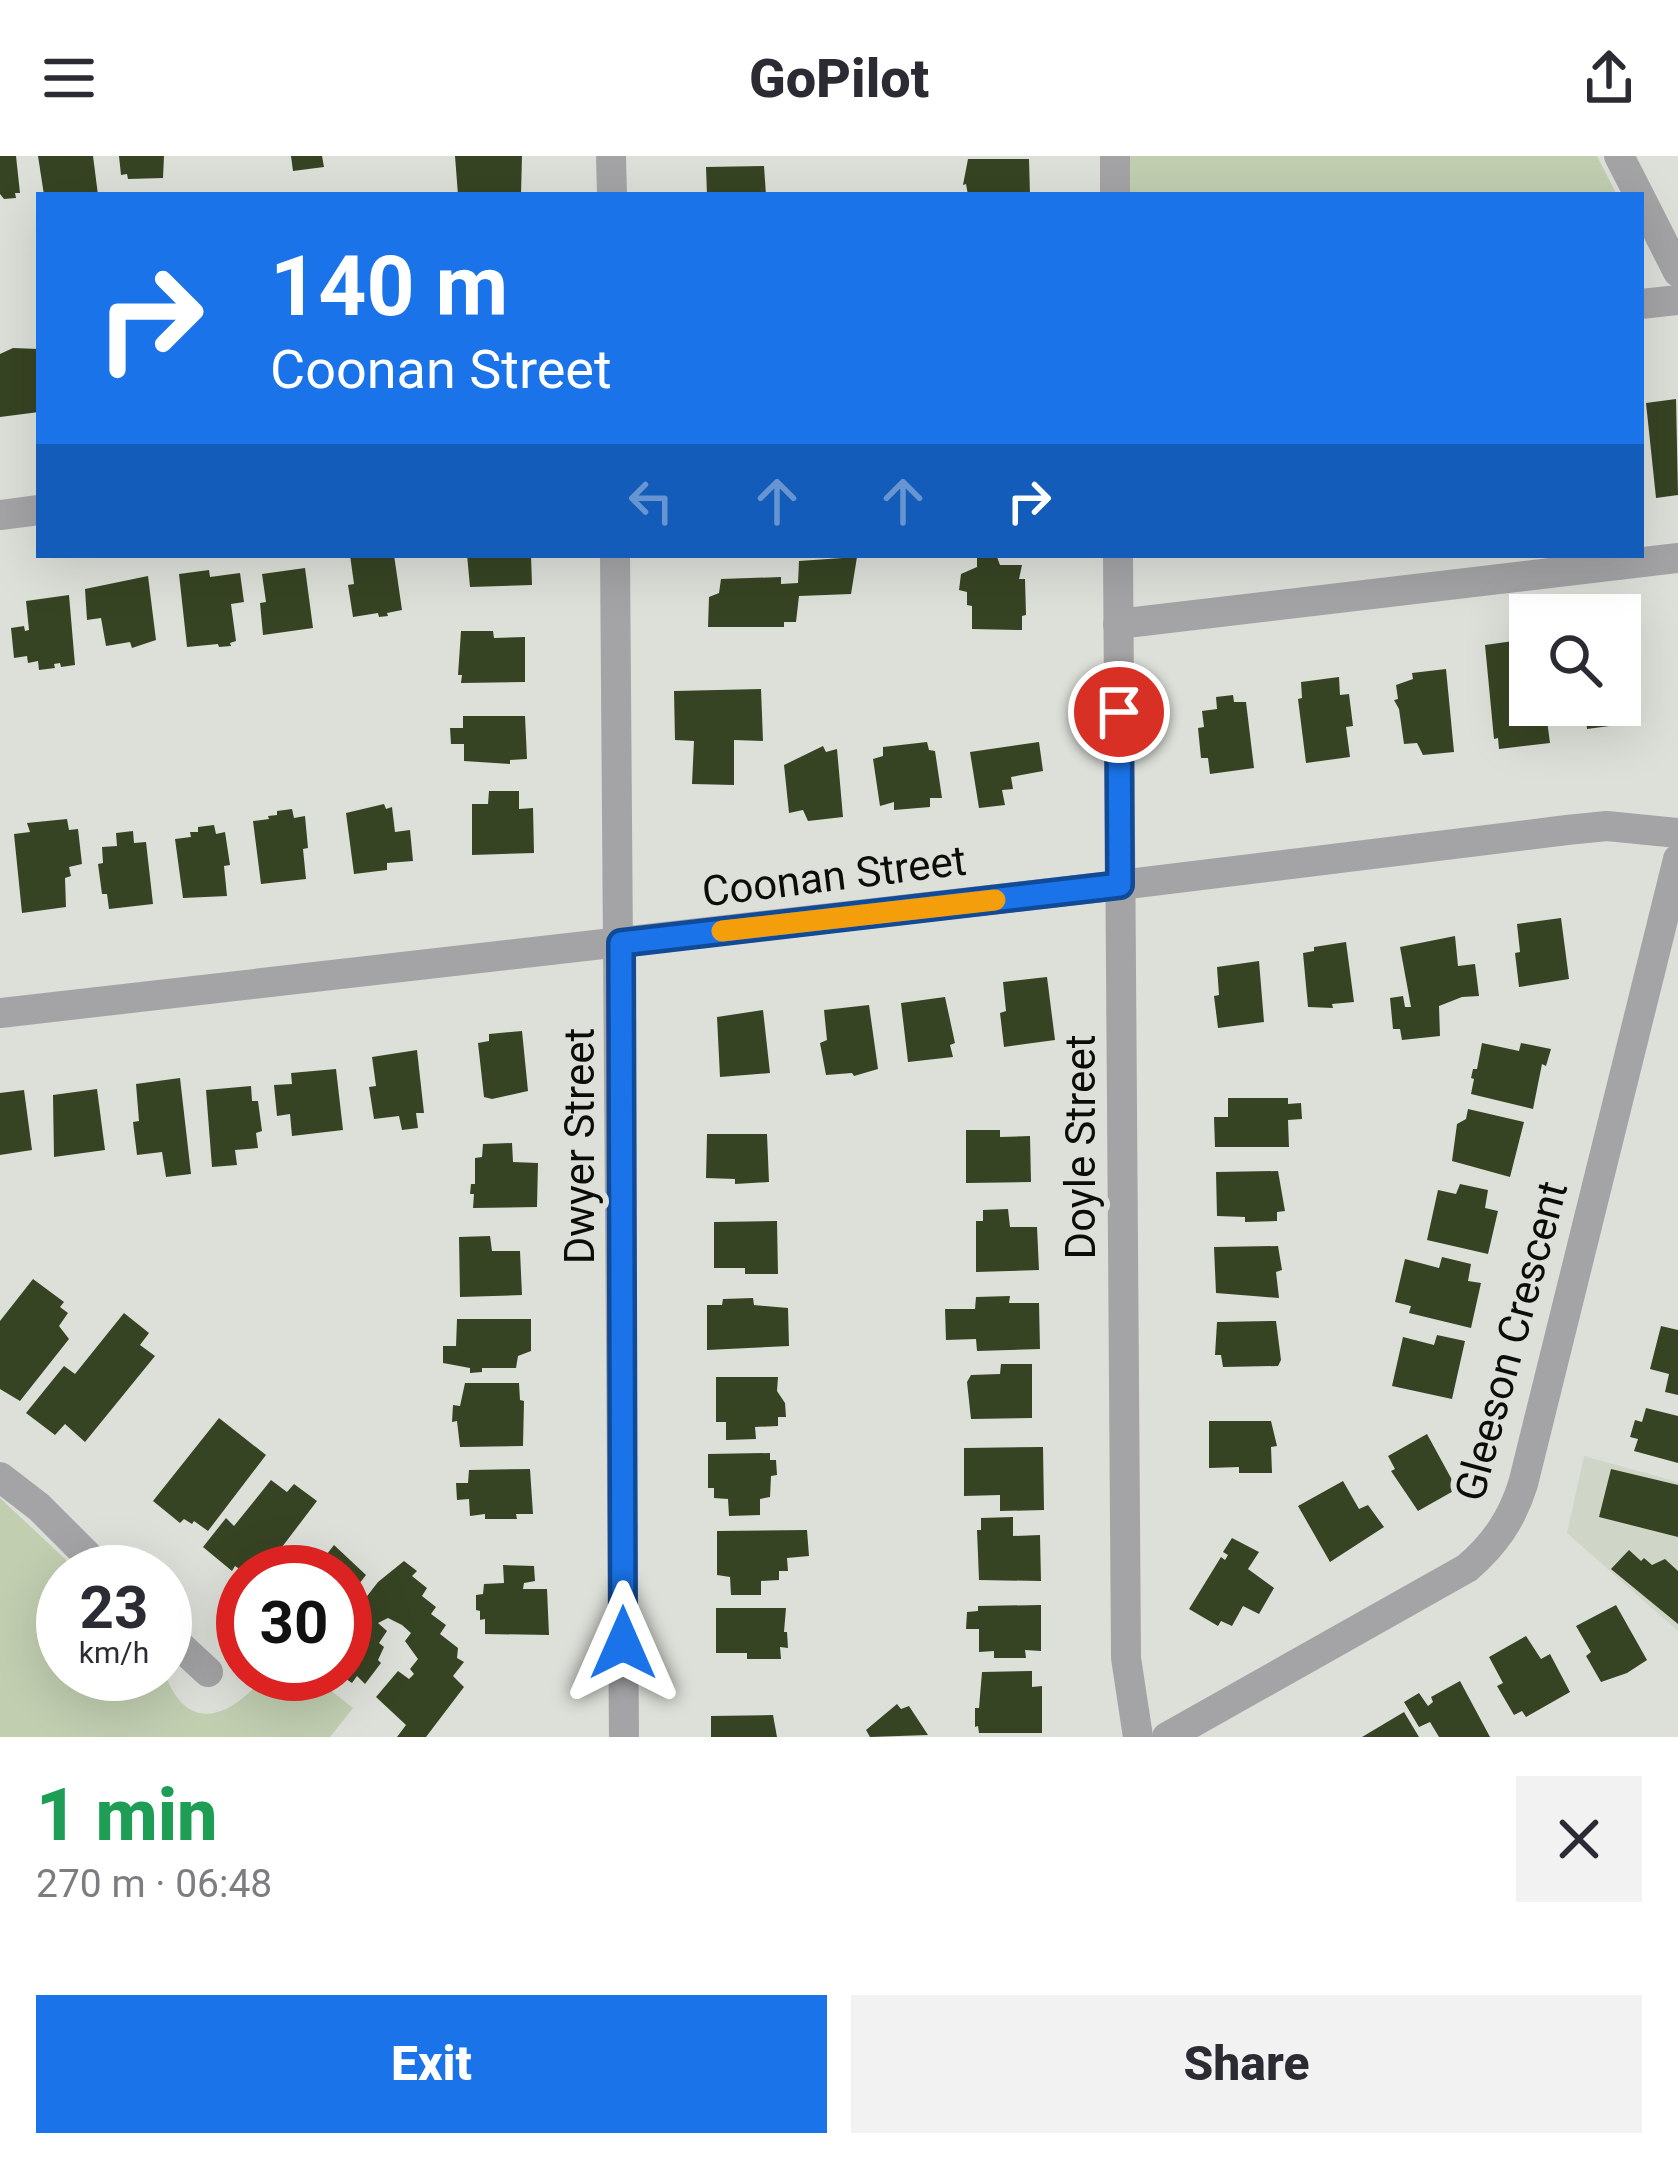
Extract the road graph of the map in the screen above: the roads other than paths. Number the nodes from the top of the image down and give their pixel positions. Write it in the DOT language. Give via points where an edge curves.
graph roads {
  1 [pos="611,156"];
  2 [pos="1115,156"];
  3 [pos="1619,156"];
  4 [pos="612,192"];
  5 [pos="1115,192"];
  6 [pos="1637,192"];
  7 [pos="1644,205"];
  8 [pos="1678,272"];
  9 [pos="1678,300"];
  10 [pos="1644,304"];
  11 [pos="36,510"];
  12 [pos="0,515"];
  13 [pos="615,558"];
  14 [pos="1118,558"];
  15 [pos="1678,558"];
  16 [pos="1118,624"];
  17 [pos="1678,832"];
  18 [pos="1678,859"];
  19 [pos="1120,885"];
  20 [pos="621,943"];
  21 [pos="0,1012"];
  22 [pos="0,1477"];
  23 [pos="77,1545"];
  24 [pos="192,1657"];
  25 [pos="208,1672"];
  26 [pos="624,1737"];
  27 [pos="1138,1737"];
  28 [pos="1167,1737"];
  1 -- 4 [label="street"];
  2 -- 5 [label="street"];
  3 -- 6 [label="street"];
  7 -- 8 [label="street"];
  9 -- 10 [label="street"];
  11 -- 12 [label="street"];
  13 -- 20 [label="street, Dwyer Street"];
  14 -- 16 [label="street, Doyle Street"];
  15 -- 16 [label="street"];
  16 -- 19 [label="street, Doyle Street"];
  17 -- 19 [label="street, Coonan Street" via="1567,830"];
  18 -- 28 [label="street, Gleeson Crescent" via="1509,1520 1467,1568"];
  19 -- 20 [label="street, Coonan Street"];
  19 -- 27 [label="street, Doyle Street" via="1126,1658"];
  20 -- 21 [label="street, Coonan Street"];
  20 -- 26 [label="street, Dwyer Street"];
  22 -- 23 [label="street"];
  24 -- 25 [label="street"];
}
